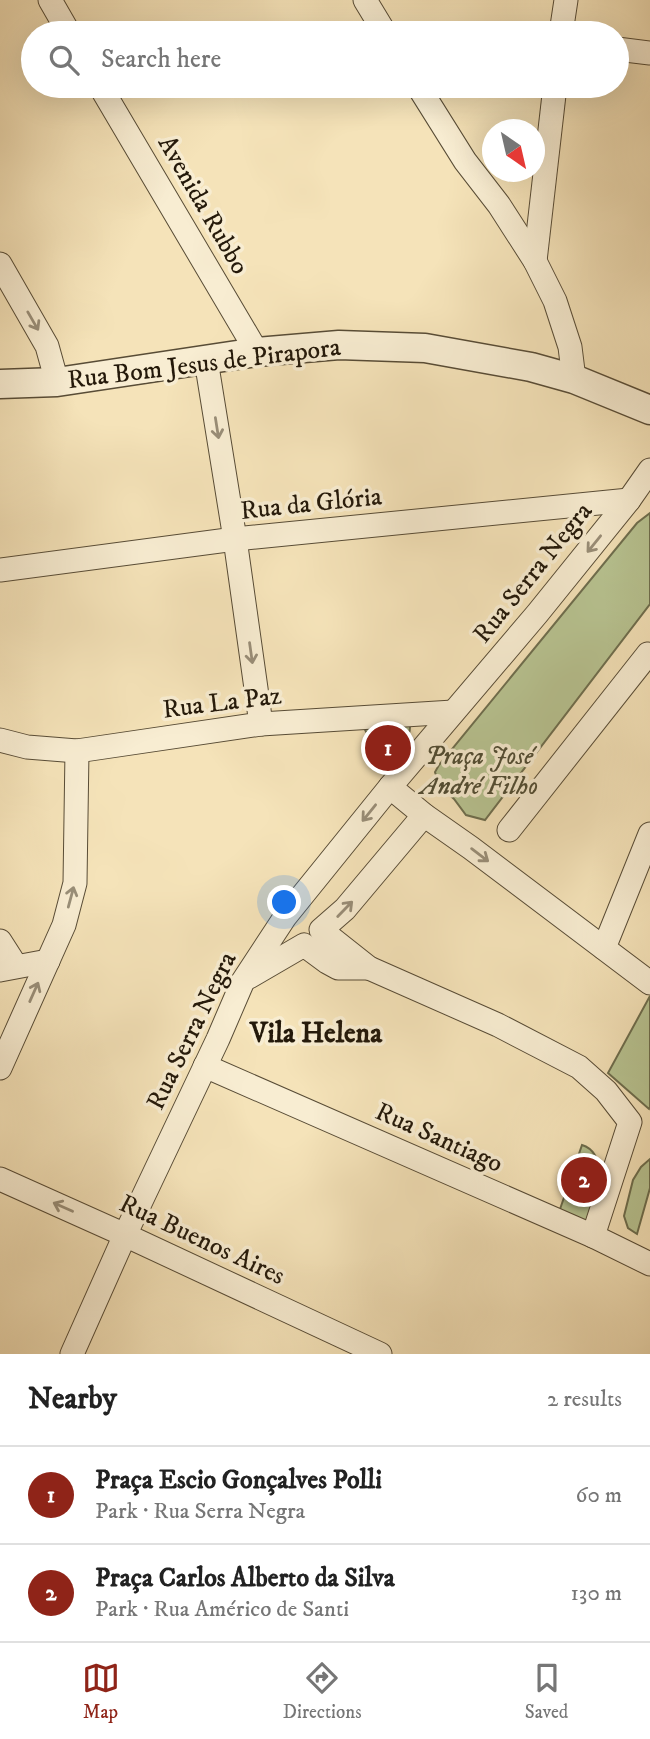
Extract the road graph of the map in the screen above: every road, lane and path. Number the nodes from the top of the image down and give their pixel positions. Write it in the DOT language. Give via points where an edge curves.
graph roads {
  1 [pos="50,0"];
  2 [pos="365,0"];
  3 [pos="566,0"];
  4 [pos="62,21"];
  5 [pos="378,21"];
  6 [pos="563,21"];
  7 [pos="629,50"];
  8 [pos="650,53"];
  9 [pos="107,98"];
  10 [pos="426,98"];
  11 [pos="554,98"];
  12 [pos="534,261"];
  13 [pos="0,264"];
  14 [pos="257,352"];
  15 [pos="206,360"];
  16 [pos="574,379"];
  17 [pos="57,382"];
  18 [pos="0,384"];
  19 [pos="650,410"];
  20 [pos="650,470"];
  21 [pos="629,500"];
  22 [pos="234,539"];
  23 [pos="0,570"];
  24 [pos="648,654"];
  25 [pos="641,682"];
  26 [pos="453,712"];
  27 [pos="261,724"];
  28 [pos="0,740"];
  29 [pos="77,751"];
  30 [pos="390,787"];
  31 [pos="425,816"];
  32 [pos="509,830"];
  33 [pos="650,834"];
  34 [pos="285,917"];
  35 [pos="313,937"];
  36 [pos="0,941"];
  37 [pos="604,948"];
  38 [pos="48,961"];
  39 [pos="8,968"];
  40 [pos="243,981"];
  41 [pos="650,983"];
  42 [pos="205,1066"];
  43 [pos="0,1068"];
  44 [pos="640,1127"];
  45 [pos="0,1180"];
  46 [pos="125,1235"];
  47 [pos="593,1237"];
  48 [pos="650,1264"];
  49 [pos="72,1354"];
  50 [pos="380,1354"];
  1 -- 4 [label="street"];
  2 -- 5 [label="street"];
  3 -- 6 [label="street"];
  7 -- 8 [label="street"];
  9 -- 14 [label="street, Avenida Rubbo"];
  10 -- 12 [label="street"];
  11 -- 12 [label="street"];
  12 -- 16 [label="street" via="555,301 570,347"];
  13 -- 17 [label="street, one-way" via="47,346"];
  14 -- 15 [label="street, Rua Bom Jesus de Pirapora"];
  14 -- 16 [label="street, Rua Bom Jesus de Pirapora" via="339,345 425,348"];
  15 -- 17 [label="street, Rua Bom Jesus de Pirapora"];
  15 -- 22 [label="street, one-way"];
  16 -- 19 [label="street, Rua Bom Jesus de Pirapora"];
  17 -- 18 [label="street, Rua Bom Jesus de Pirapora"];
  20 -- 21 [label="street, Rua Serra Negra"];
  21 -- 22 [label="street, Rua da Glória"];
  21 -- 26 [label="street, Rua Serra Negra, one-way"];
  22 -- 23 [label="street, Rua da Glória"];
  22 -- 27 [label="street, one-way"];
  24 -- 25 [label="street"];
  25 -- 32 [label="street"];
  26 -- 27 [label="street, Rua La Paz"];
  26 -- 30 [label="street, Rua Serra Negra"];
  27 -- 29 [label="street, Rua La Paz"];
  28 -- 29 [label="street, Rua La Paz"];
  38 -- 29 [label="street, one-way" via="75,883"];
  30 -- 31 [label="street"];
  30 -- 34 [label="street, Rua Serra Negra, one-way"];
  35 -- 31 [label="street, one-way" via="345,909"];
  31 -- 37 [label="street, one-way"];
  33 -- 37 [label="street"];
  34 -- 35 [label="street"];
  34 -- 40 [label="street, Rua Serra Negra"];
  35 -- 40 [label="street"];
  35 -- 44 [label="street" via="327,962 338,968 369,968 579,1067"];
  36 -- 39 [label="street"];
  37 -- 41 [label="street"];
  38 -- 39 [label="street"];
  43 -- 38 [label="street, one-way"];
  40 -- 42 [label="street, Rua Serra Negra"];
  42 -- 46 [label="street, Rua Serra Negra"];
  42 -- 47 [label="street, Rua Santiago"];
  44 -- 47 [label="street"];
  46 -- 45 [label="street, Rua Buenos Aires, one-way"];
  46 -- 49 [label="street, Rua Serra Negra"];
  46 -- 50 [label="street, Rua Buenos Aires"];
  47 -- 48 [label="street, Rua Santiago"];
}
